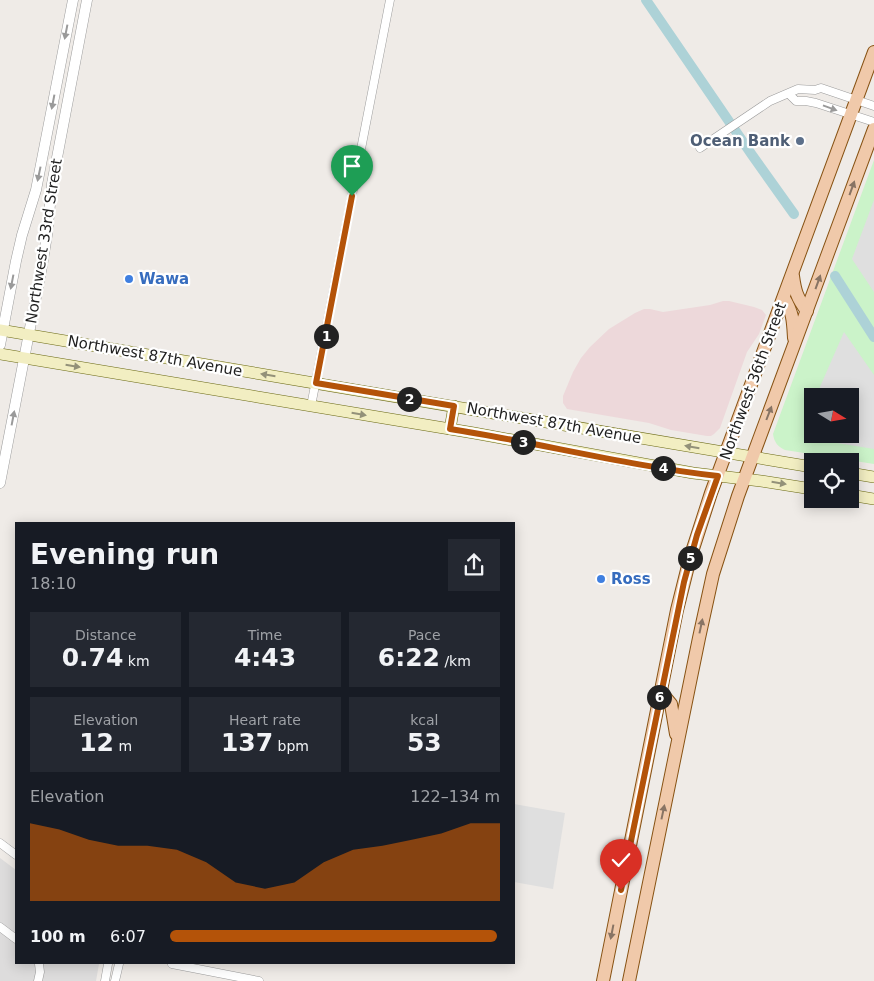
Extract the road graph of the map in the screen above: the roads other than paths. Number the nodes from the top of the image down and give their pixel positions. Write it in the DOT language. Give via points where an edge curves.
graph roads {
  1 [pos="72,0"];
  2 [pos="87,0"];
  3 [pos="390,0"];
  4 [pos="874,52"];
  5 [pos="789,94"];
  6 [pos="856,99"];
  7 [pos="874,106"];
  8 [pos="851,115"];
  9 [pos="874,122"];
  10 [pos="874,129"];
  11 [pos="700,148"];
  12 [pos="793,273"];
  13 [pos="784,298"];
  14 [pos="807,311"];
  15 [pos="1,330"];
  16 [pos="29,335"];
  17 [pos="795,344"];
  18 [pos="0,345"];
  19 [pos="0,354"];
  20 [pos="25,358"];
  21 [pos="316,383"];
  22 [pos="311,406"];
  23 [pos="454,406"];
  24 [pos="450,429"];
  25 [pos="726,452"];
  26 [pos="752,456"];
  27 [pos="804,465"];
  28 [pos="859,474"];
  29 [pos="718,476"];
  30 [pos="874,477"];
  31 [pos="745,479"];
  32 [pos="0,483"];
  33 [pos="804,488"];
  34 [pos="859,496"];
  35 [pos="872,497"];
  36 [pos="660,696"];
  37 [pos="677,742"];
  38 [pos="0,843"];
  39 [pos="15,855"];
  40 [pos="0,927"];
  41 [pos="15,938"];
  42 [pos="40,964"];
  43 [pos="108,964"];
  44 [pos="119,964"];
  45 [pos="172,964"];
  46 [pos="38,981"];
  47 [pos="105,981"];
  48 [pos="115,981"];
  49 [pos="259,981"];
  50 [pos="602,981"];
  51 [pos="629,981"];
  1 -- 15 [label="street, Northwest 33rd Street, one-way" via="36,190"];
  2 -- 16 [label="street, Northwest 33rd Street" via="52,184 45,247"];
  3 -- 21 [label="street"];
  4 -- 6 [label="main road, Northwest 36th Street"];
  5 -- 6 [label="street" via="798,89 821,88"];
  5 -- 8 [label="street, one-way" via="796,100"];
  5 -- 11 [label="street" via="765,104"];
  6 -- 7 [label="street"];
  6 -- 8 [label="main road, Northwest 36th Street"];
  8 -- 9 [label="street"];
  8 -- 12 [label="main road, Northwest 36th Street"];
  14 -- 10 [label="main road, Northwest 36th Street, one-way"];
  12 -- 13 [label="main road, Northwest 36th Street"];
  12 -- 14 [label="main road" via="798,299"];
  13 -- 17 [label="main road" via="790,308"];
  13 -- 25 [label="main road, Northwest 36th Street"];
  14 -- 17 [label="main road, Northwest 36th Street"];
  15 -- 16 [label="main road, Northwest 87th Avenue"];
  15 -- 18 [label="street, Northwest 33rd Street"];
  16 -- 20 [label="street, Northwest 33rd Street"];
  21 -- 16 [label="main road, Northwest 87th Avenue, one-way"];
  26 -- 17 [label="main road, Northwest 36th Street, one-way"];
  19 -- 20 [label="main road, Northwest 87th Avenue"];
  20 -- 22 [label="main road, Northwest 87th Avenue, one-way"];
  32 -- 20 [label="street, Northwest 33rd Street, one-way"];
  21 -- 22 [label="street"];
  21 -- 23 [label="main road, Northwest 87th Avenue"];
  22 -- 24 [label="main road, Northwest 87th Avenue, one-way"];
  23 -- 24 [label="main road"];
  25 -- 23 [label="main road, Northwest 87th Avenue, one-way"];
  24 -- 29 [label="main road, Northwest 87th Avenue"];
  25 -- 26 [label="main road, Northwest 87th Avenue"];
  25 -- 29 [label="main road, Northwest 36th Street"];
  26 -- 27 [label="main road, Northwest 87th Avenue"];
  26 -- 31 [label="main road, Northwest 36th Street"];
  28 -- 30 [label="main road"];
  29 -- 31 [label="main road, Northwest 87th Avenue"];
  29 -- 36 [label="main road, Northwest 36th Street" via="684,582"];
  31 -- 33 [label="main road, Northwest 87th Avenue, one-way"];
  37 -- 31 [label="main road, Northwest 36th Street, one-way" via="711,581"];
  34 -- 35 [label="main road"];
  36 -- 37 [label="main road" via="671,704"];
  36 -- 50 [label="main road, Northwest 36th Street, one-way"];
  51 -- 37 [label="main road, Northwest 36th Street, one-way"];
  38 -- 39 [label="street"];
  40 -- 41 [label="street"];
  42 -- 46 [label="street"];
  43 -- 47 [label="street"];
  44 -- 48 [label="street"];
  45 -- 49 [label="street"];
}
